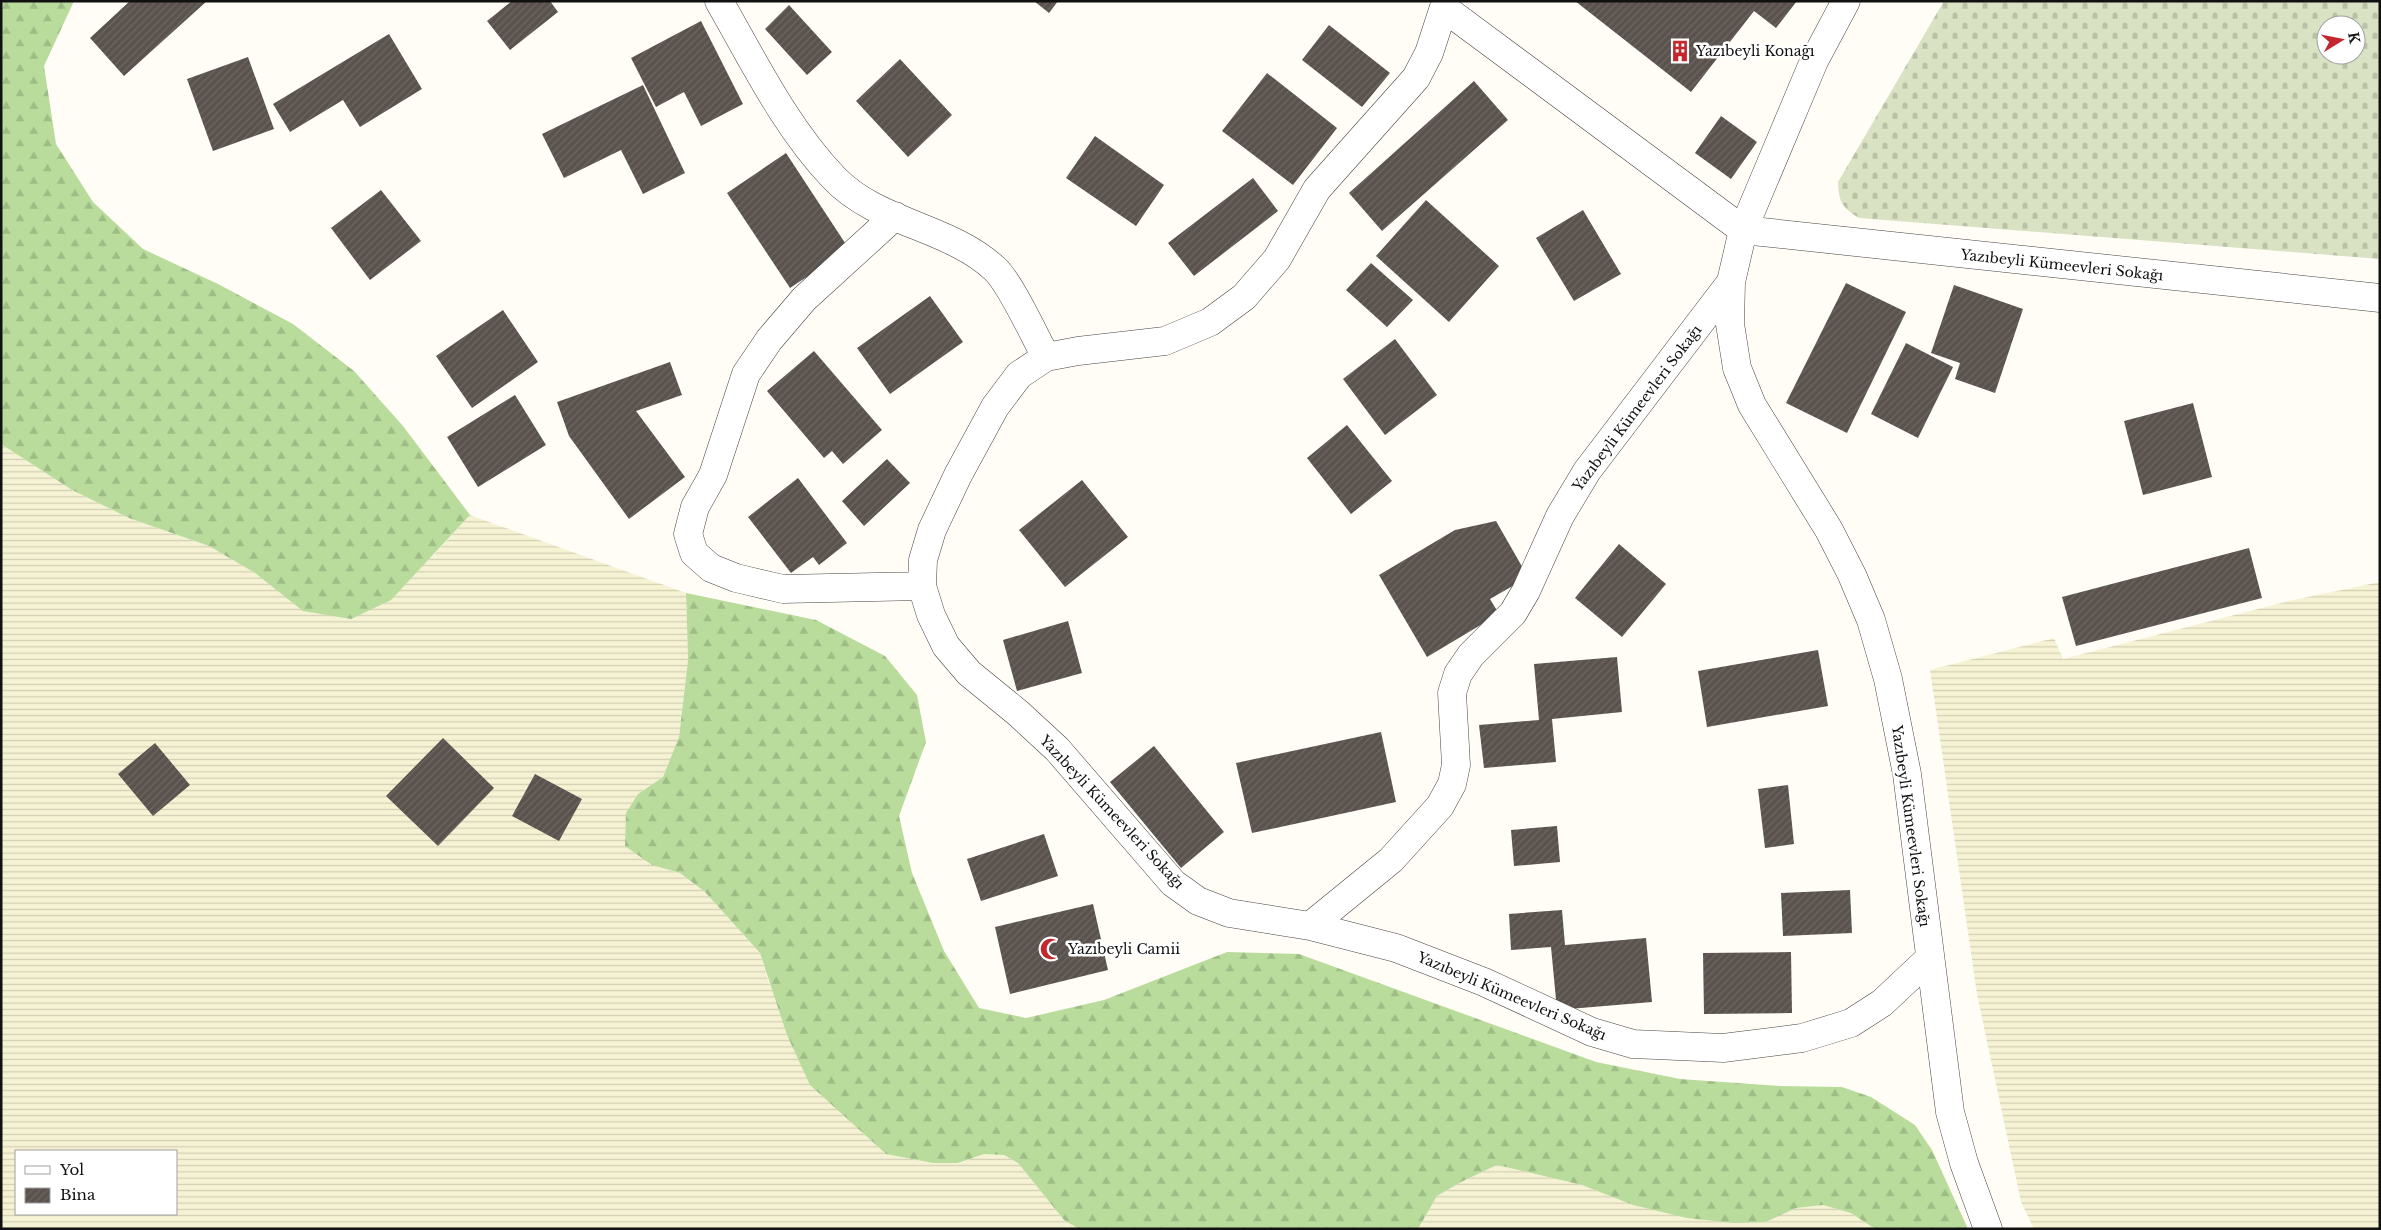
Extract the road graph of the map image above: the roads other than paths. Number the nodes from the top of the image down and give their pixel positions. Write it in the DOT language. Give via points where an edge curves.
graph roads {
  1 [pos="719,1"];
  2 [pos="1846,1"];
  3 [pos="1445,4"];
  4 [pos="895,216"];
  5 [pos="1744,230"];
  6 [pos="1731,282"];
  7 [pos="2380,298"];
  8 [pos="1046,357"];
  9 [pos="922,586"];
  10 [pos="1310,926"];
  11 [pos="1930,958"];
  12 [pos="1988,1229"];
  1 -- 4 [label="street" via="774,97 835,179 861,200"];
  2 -- 5 [label="street, Yazıbeyli Kümeevleri Sokağı" via="1814,60"];
  3 -- 5 [label="street, Yazıbeyli Kümeevleri Sokağı"];
  3 -- 8 [label="street, Yazıbeyli Kümeevleri Sokağı" via="1430,53 1416,78 1317,189 1277,258 1244,297 1210,322 1165,341"];
  4 -- 8 [label="street" via="974,252 996,270"];
  4 -- 9 [label="street" via="804,299 769,340 746,374 713,475 695,507 688,534 694,553 711,568 736,578 783,589"];
  5 -- 6 [label="street, Yazıbeyli Kümeevleri Sokağı"];
  5 -- 7 [label="street, Yazıbeyli Kümeevleri Sokağı"];
  6 -- 10 [label="street, Yazıbeyli Kümeevleri Sokağı" via="1587,471 1560,516 1513,613 1471,655 1458,674 1452,693 1456,765 1452,784 1440,806 1390,860"];
  6 -- 11 [label="street, Yazıbeyli Kümeevleri Sokağı" via="1730,324 1737,368 1752,405 1829,530 1852,575 1888,679 1907,774"];
  8 -- 9 [label="street, Yazıbeyli Kümeevleri Sokağı" via="1019,375 995,407 967,458 932,530 923,560"];
  9 -- 10 [label="street, Yazıbeyli Kümeevleri Sokağı" via="930,615 946,646 969,673 1057,750 1173,883 1198,901 1229,913"];
  10 -- 11 [label="street, Yazıbeyli Kümeevleri Sokağı" via="1396,948 1484,982 1592,1032 1633,1044 1722,1048 1802,1038 1851,1024 1882,1002"];
  11 -- 12 [label="street, Yazıbeyli Kümeevleri Sokağı" via="1950,1112"];
}
